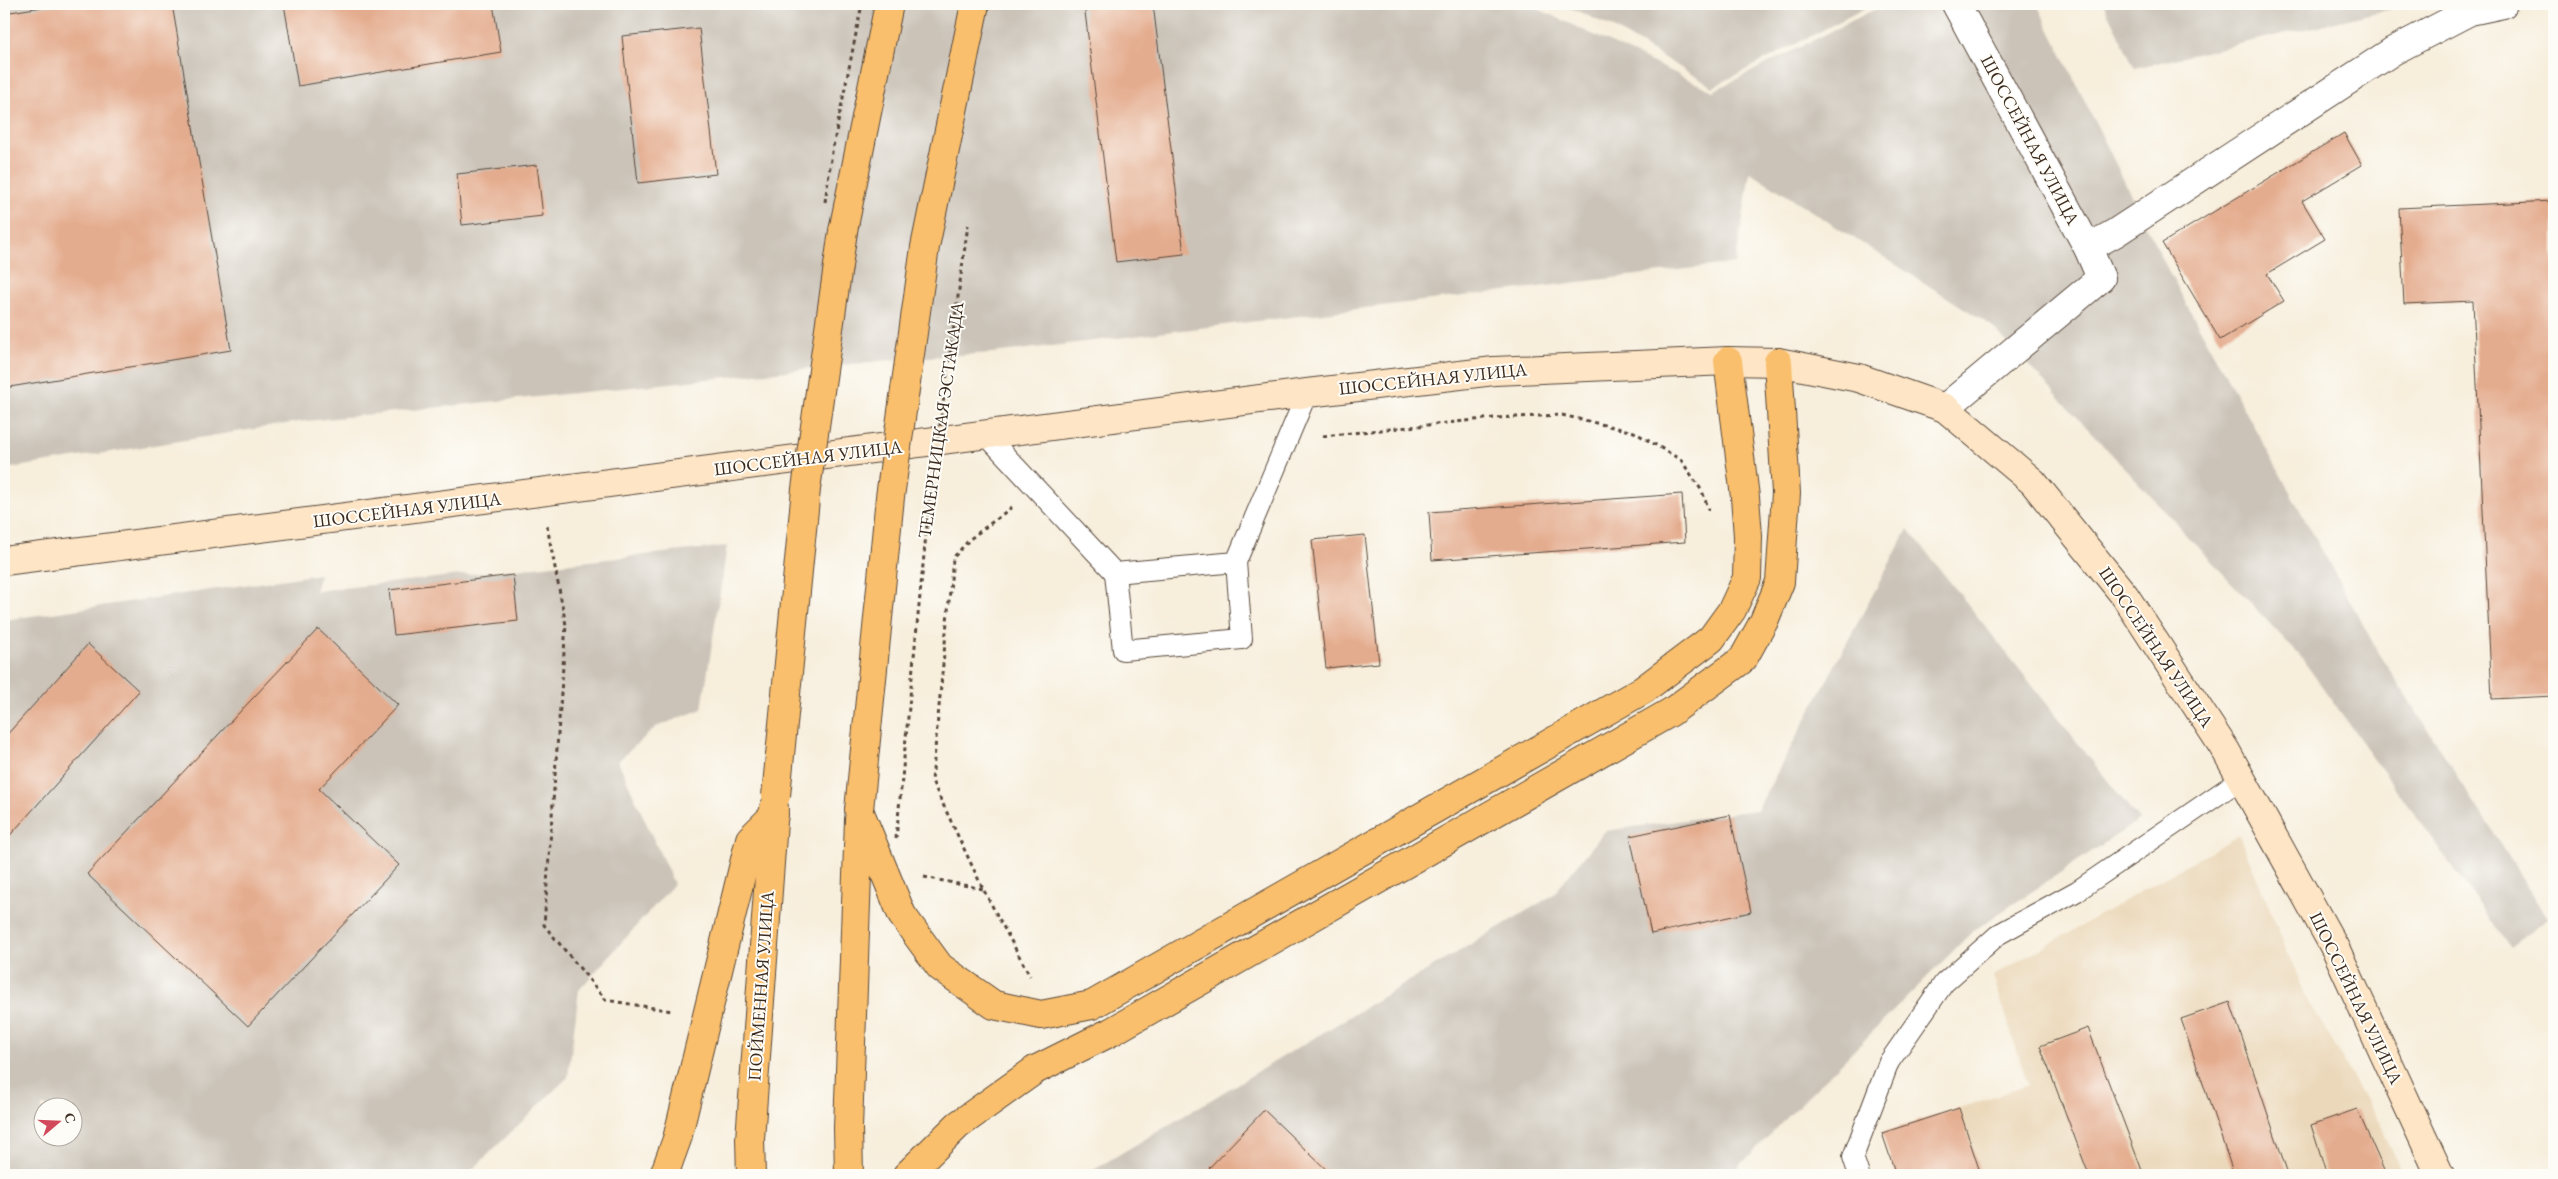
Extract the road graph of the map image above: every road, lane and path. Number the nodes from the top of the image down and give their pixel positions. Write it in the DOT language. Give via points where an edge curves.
graph roads {
  1 [pos="889,4"];
  2 [pos="975,4"];
  3 [pos="1956,4"];
  4 [pos="2503,4"];
  5 [pos="968,222"];
  6 [pos="2088,248"];
  7 [pos="1728,361"];
  8 [pos="1778,362"];
  9 [pos="1307,393"];
  10 [pos="1945,408"];
  11 [pos="987,436"];
  12 [pos="1287,440"];
  13 [pos="1036,488"];
  14 [pos="540,493"];
  15 [pos="1712,516"];
  16 [pos="4,561"];
  17 [pos="1236,562"];
  18 [pos="1115,573"];
  19 [pos="2242,779"];
  20 [pos="775,806"];
  21 [pos="859,810"];
  22 [pos="895,847"];
  23 [pos="914,876"];
  24 [pos="983,888"];
  25 [pos="1032,979"];
  26 [pos="682,1013"];
  27 [pos="664,1175"];
  28 [pos="751,1175"];
  29 [pos="849,1175"];
  30 [pos="907,1175"];
  31 [pos="1859,1175"];
  32 [pos="2440,1175"];
  1 -- 20 [label="main road, bridge" via="842,231 806,489"];
  2 -- 21 [label="main road, bridge" via="925,247 890,496"];
  3 -- 6 [label="street, ШОССЕЙНАЯ УЛИЦА"];
  4 -- 6 [label="street" via="2470,11 2393,51"];
  5 -- 22 [label="path, ТЕМЕРНИЦКАЯ ЭСТАКАДА, bridge" via="928,504"];
  6 -- 10 [label="street, ШОССЕЙНАЯ УЛИЦА" via="2101,278"];
  7 -- 8 [label="main road, ШОССЕЙНАЯ УЛИЦА"];
  7 -- 9 [label="main road, ШОССЕЙНАЯ УЛИЦА" via="1494,371"];
  7 -- 21 [label="main road" via="1745,497 1747,578 1732,610 1711,639 1643,690 1092,1005 1042,1015 994,1005 940,967 902,915"];
  8 -- 10 [label="main road, ШОССЕЙНАЯ УЛИЦА" via="1859,378"];
  8 -- 30 [label="main road" via="1786,493 1780,582 1743,659 1672,712 1111,1032 1035,1070 958,1125"];
  9 -- 11 [label="main road, ШОССЕЙНАЯ УЛИЦА"];
  9 -- 12 [label="lane"];
  10 -- 19 [label="main road, ШОССЕЙНАЯ УЛИЦА" via="2033,482 2113,581"];
  11 -- 13 [label="lane"];
  11 -- 14 [label="main road, ШОССЕЙНАЯ УЛИЦА"];
  12 -- 15 [label="path" via="1494,418 1562,415 1634,432 1681,460 1702,491"];
  12 -- 17 [label="lane"];
  13 -- 18 [label="lane"];
  13 -- 24 [label="path" via="970,539 953,558 932,781"];
  14 -- 16 [label="main road, ШОССЕЙНАЯ УЛИЦА"];
  14 -- 26 [label="path" via="566,625 544,925 606,1000"];
  17 -- 18 [label="lane"];
  17 -- 18 [label="lane" via="1242,639 1123,650"];
  19 -- 31 [label="lane" via="2077,891 1999,934 1944,983 1890,1062 1853,1157"];
  19 -- 32 [label="main road, ШОССЕЙНАЯ УЛИЦА" via="2337,952"];
  20 -- 27 [label="main road" via="750,839 677,1139"];
  20 -- 28 [label="main road, ПОЙМЕННАЯ УЛИЦА" via="750,1139"];
  21 -- 29 [label="main road" via="848,1118"];
  23 -- 24 [label="path"];
  24 -- 25 [label="path"];
}
